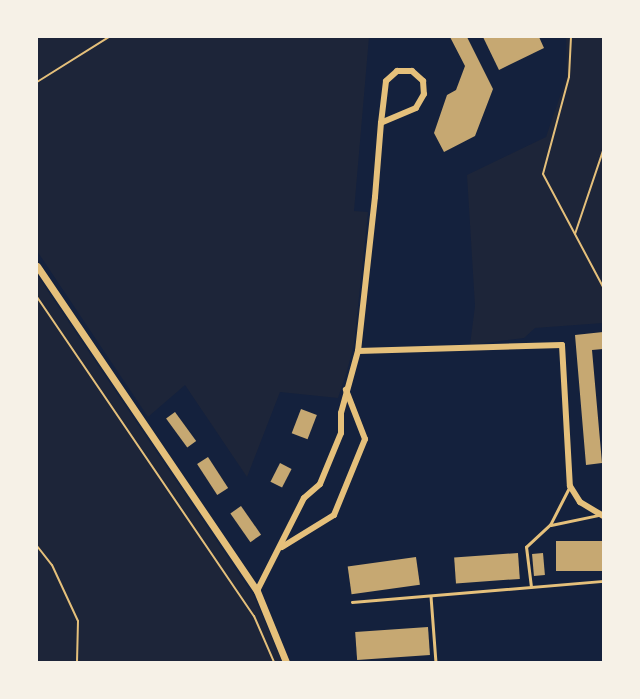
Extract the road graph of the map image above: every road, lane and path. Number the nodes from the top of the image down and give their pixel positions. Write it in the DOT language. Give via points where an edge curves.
graph roads {
  1 [pos="109,37"];
  2 [pos="571,37"];
  3 [pos="37,82"];
  4 [pos="381,123"];
  5 [pos="603,151"];
  6 [pos="575,235"];
  7 [pos="37,266"];
  8 [pos="603,288"];
  9 [pos="37,297"];
  10 [pos="358,351"];
  11 [pos="346,390"];
  12 [pos="570,486"];
  13 [pos="601,515"];
  14 [pos="550,525"];
  15 [pos="37,546"];
  16 [pos="280,548"];
  17 [pos="603,581"];
  18 [pos="531,587"];
  19 [pos="257,591"];
  20 [pos="431,596"];
  21 [pos="352,603"];
  22 [pos="77,662"];
  23 [pos="274,662"];
  24 [pos="286,662"];
  25 [pos="436,662"];
  1 -- 3 [label="path"];
  2 -- 6 [label="path" via="569,77 543,174"];
  4 -- 4 [label="street" via="416,108 424,94 423,81 412,71 397,71 386,81"];
  4 -- 10 [label="street"];
  5 -- 6 [label="path"];
  6 -- 8 [label="path"];
  7 -- 19 [label="street"];
  9 -- 23 [label="path" via="254,616"];
  10 -- 11 [label="street"];
  10 -- 12 [label="street" via="562,345"];
  11 -- 16 [label="street" via="341,433 320,484 304,498"];
  11 -- 16 [label="street" via="365,439 334,516"];
  12 -- 13 [label="street" via="580,502"];
  12 -- 14 [label="lane"];
  13 -- 14 [label="lane"];
  14 -- 18 [label="lane" via="526,547"];
  15 -- 22 [label="path" via="52,565 78,621"];
  16 -- 19 [label="street"];
  17 -- 18 [label="lane"];
  18 -- 20 [label="lane"];
  19 -- 24 [label="street"];
  20 -- 21 [label="lane"];
  20 -- 25 [label="lane"];
}
